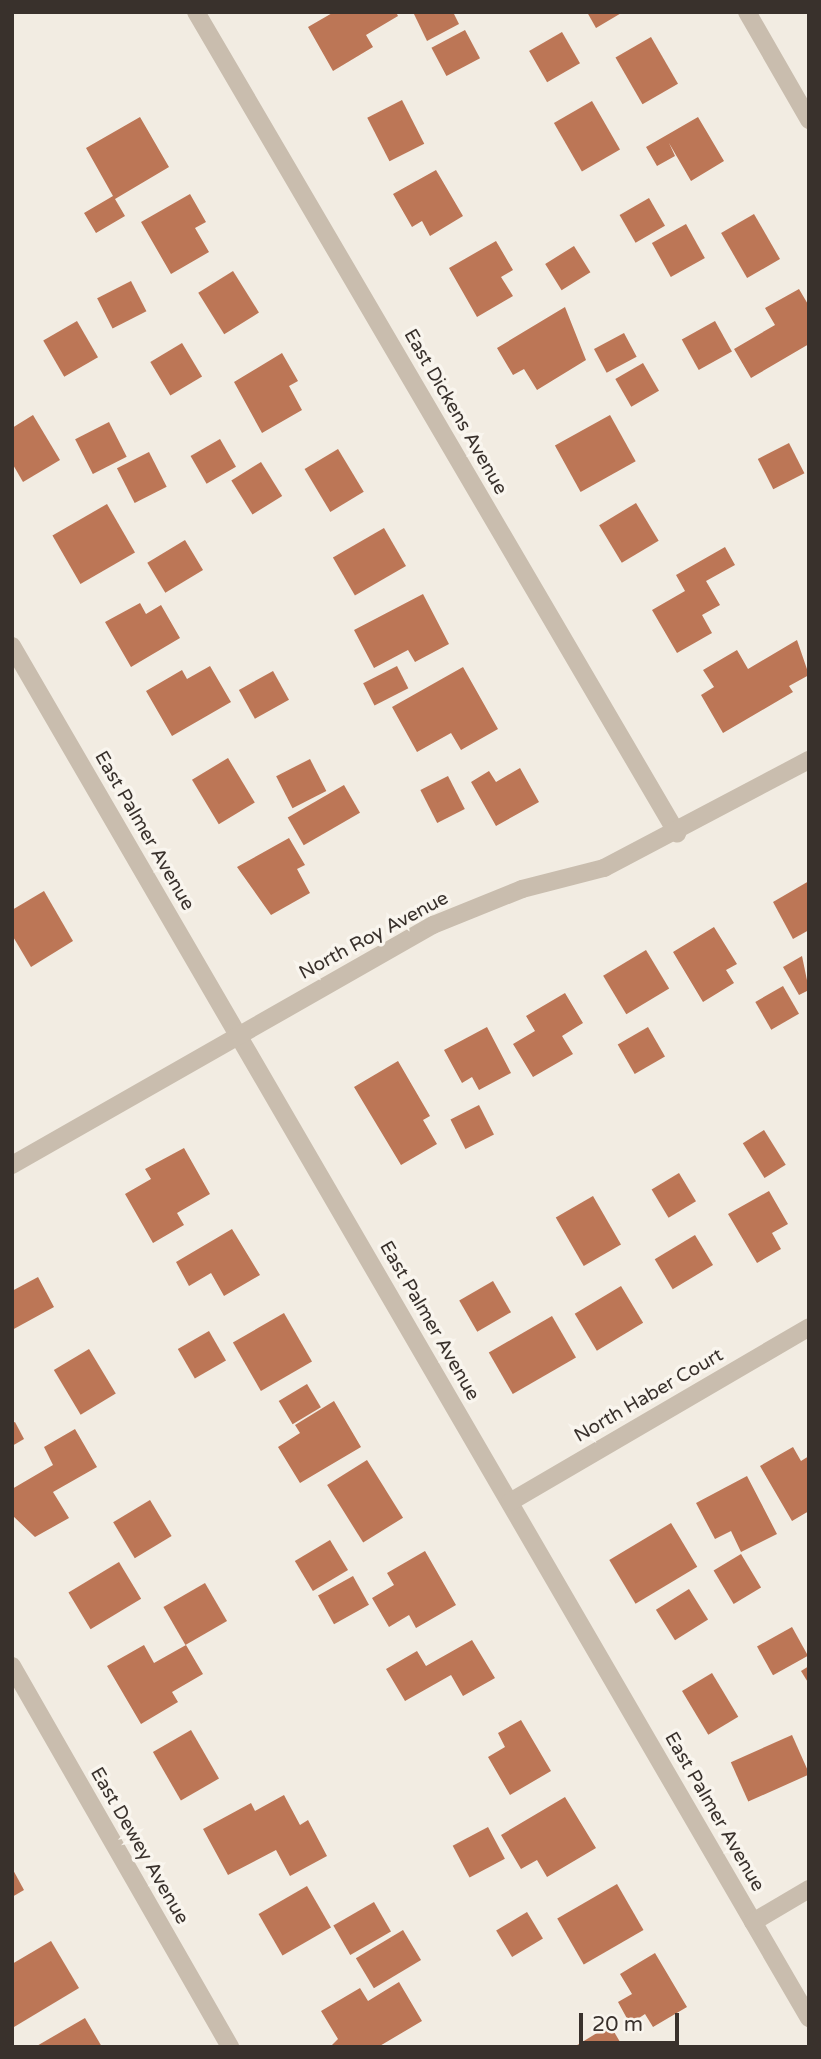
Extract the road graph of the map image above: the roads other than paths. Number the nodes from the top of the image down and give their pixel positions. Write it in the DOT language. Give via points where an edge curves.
graph roads {
  1 [pos="196,12"];
  2 [pos="747,12"];
  3 [pos="809,120"];
  4 [pos="12,646"];
  5 [pos="809,760"];
  6 [pos="677,833"];
  7 [pos="237,1033"];
  8 [pos="12,1165"];
  9 [pos="809,1326"];
  10 [pos="510,1502"];
  11 [pos="12,1666"];
  12 [pos="809,1889"];
  13 [pos="753,1922"];
  14 [pos="809,2018"];
  15 [pos="230,2047"];
  1 -- 6 [label="street, East Dickens Avenue"];
  2 -- 3 [label="street"];
  4 -- 7 [label="street, East Palmer Avenue"];
  5 -- 6 [label="street, North Roy Avenue"];
  6 -- 7 [label="street, North Roy Avenue" via="604,868 522,889 433,925"];
  7 -- 8 [label="street, North Roy Avenue"];
  7 -- 10 [label="street, East Palmer Avenue"];
  9 -- 10 [label="street, North Haber Court"];
  10 -- 13 [label="street, East Palmer Avenue"];
  11 -- 15 [label="street, East Dewey Avenue"];
  12 -- 13 [label="street"];
  13 -- 14 [label="street, East Palmer Avenue"];
}
